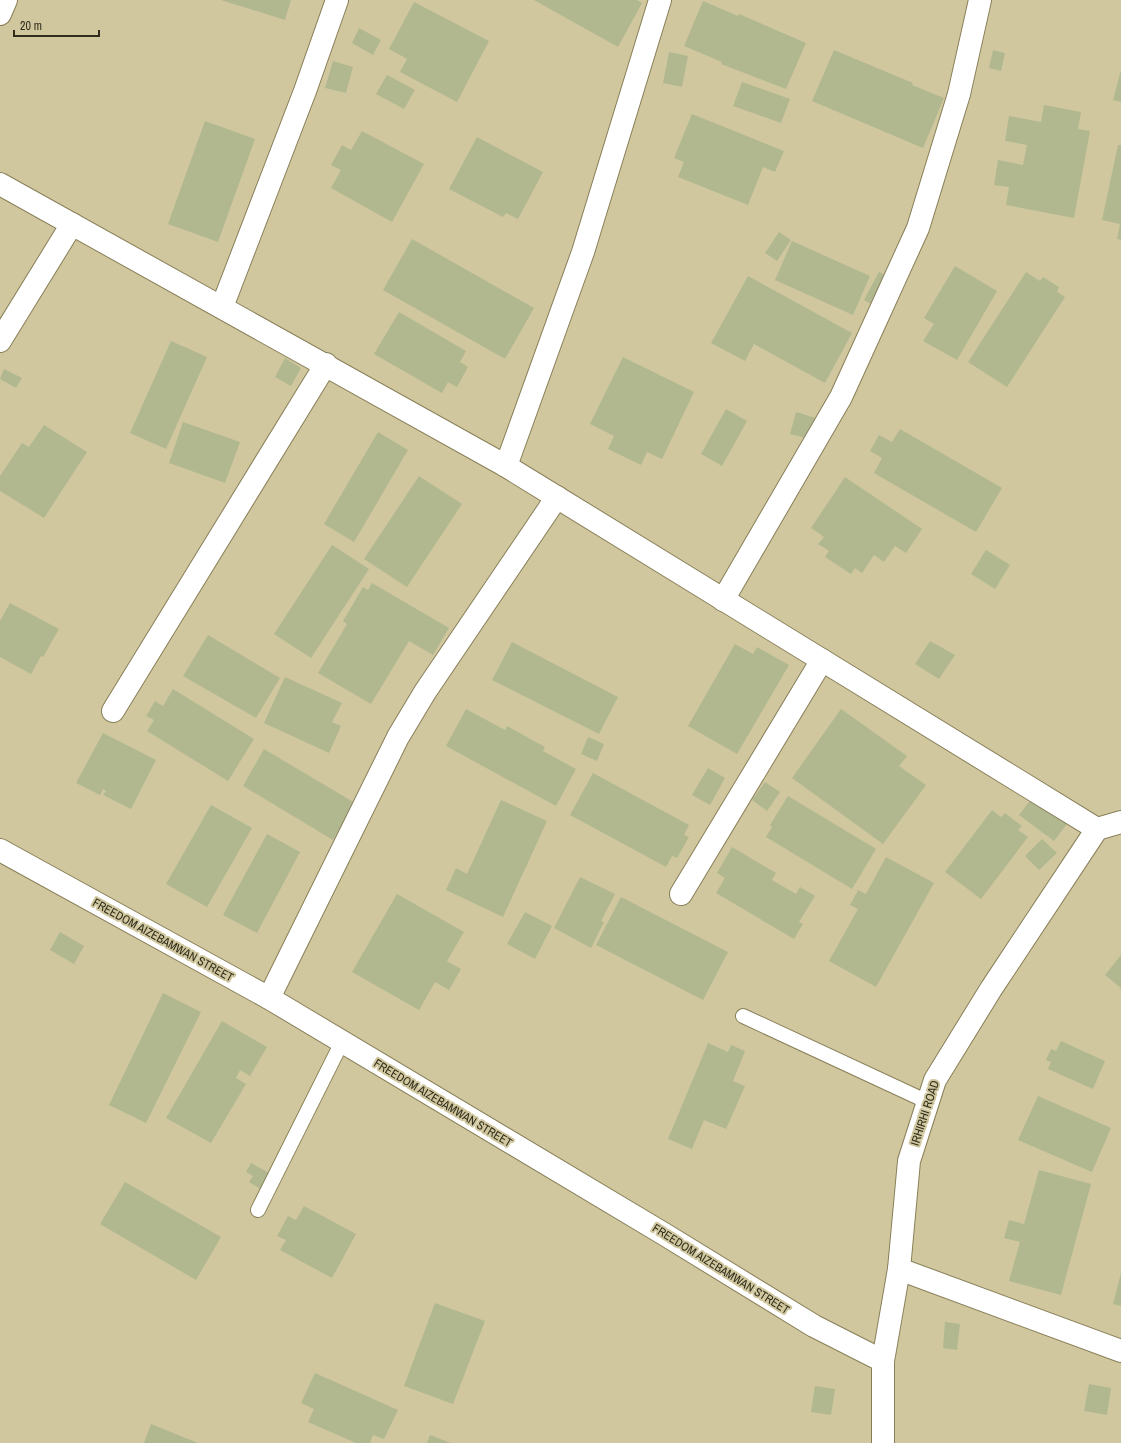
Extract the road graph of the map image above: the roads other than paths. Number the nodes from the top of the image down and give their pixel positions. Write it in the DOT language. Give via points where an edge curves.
graph roads {
  1 [pos="6,0"];
  2 [pos="338,0"];
  3 [pos="660,0"];
  4 [pos="980,0"];
  5 [pos="0,14"];
  6 [pos="0,184"];
  7 [pos="72,224"];
  8 [pos="222,307"];
  9 [pos="0,341"];
  10 [pos="326,364"];
  11 [pos="506,466"];
  12 [pos="557,497"];
  13 [pos="724,600"];
  14 [pos="822,660"];
  15 [pos="113,711"];
  16 [pos="1121,822"];
  17 [pos="1097,829"];
  18 [pos="0,850"];
  19 [pos="681,894"];
  20 [pos="269,998"];
  21 [pos="743,1016"];
  22 [pos="342,1042"];
  23 [pos="928,1102"];
  24 [pos="258,1210"];
  25 [pos="899,1269"];
  26 [pos="1121,1351"];
  27 [pos="883,1361"];
  28 [pos="883,1443"];
  1 -- 5 [label="street"];
  2 -- 8 [label="street"];
  3 -- 11 [label="street" via="583,252"];
  4 -- 13 [label="street" via="959,94 918,228 841,397"];
  6 -- 7 [label="street"];
  7 -- 8 [label="street"];
  7 -- 9 [label="street"];
  8 -- 10 [label="street"];
  10 -- 11 [label="street"];
  10 -- 15 [label="street"];
  11 -- 12 [label="street"];
  12 -- 13 [label="street"];
  12 -- 20 [label="street" via="425,692 398,737"];
  13 -- 14 [label="street"];
  14 -- 17 [label="street"];
  14 -- 19 [label="street"];
  16 -- 17 [label="street"];
  17 -- 23 [label="street, IRHIRHI ROAD" via="939,1073"];
  18 -- 20 [label="street, FREEDOM AIZEBAMWAN STREET"];
  20 -- 22 [label="street, FREEDOM AIZEBAMWAN STREET"];
  21 -- 23 [label="lane"];
  22 -- 24 [label="lane"];
  22 -- 27 [label="street, FREEDOM AIZEBAMWAN STREET" via="814,1326"];
  23 -- 25 [label="street, IRHIRHI ROAD" via="909,1161"];
  25 -- 26 [label="street"];
  25 -- 27 [label="street, IRHIRHI ROAD"];
  27 -- 28 [label="street, IRHIRHI ROAD"];
}
